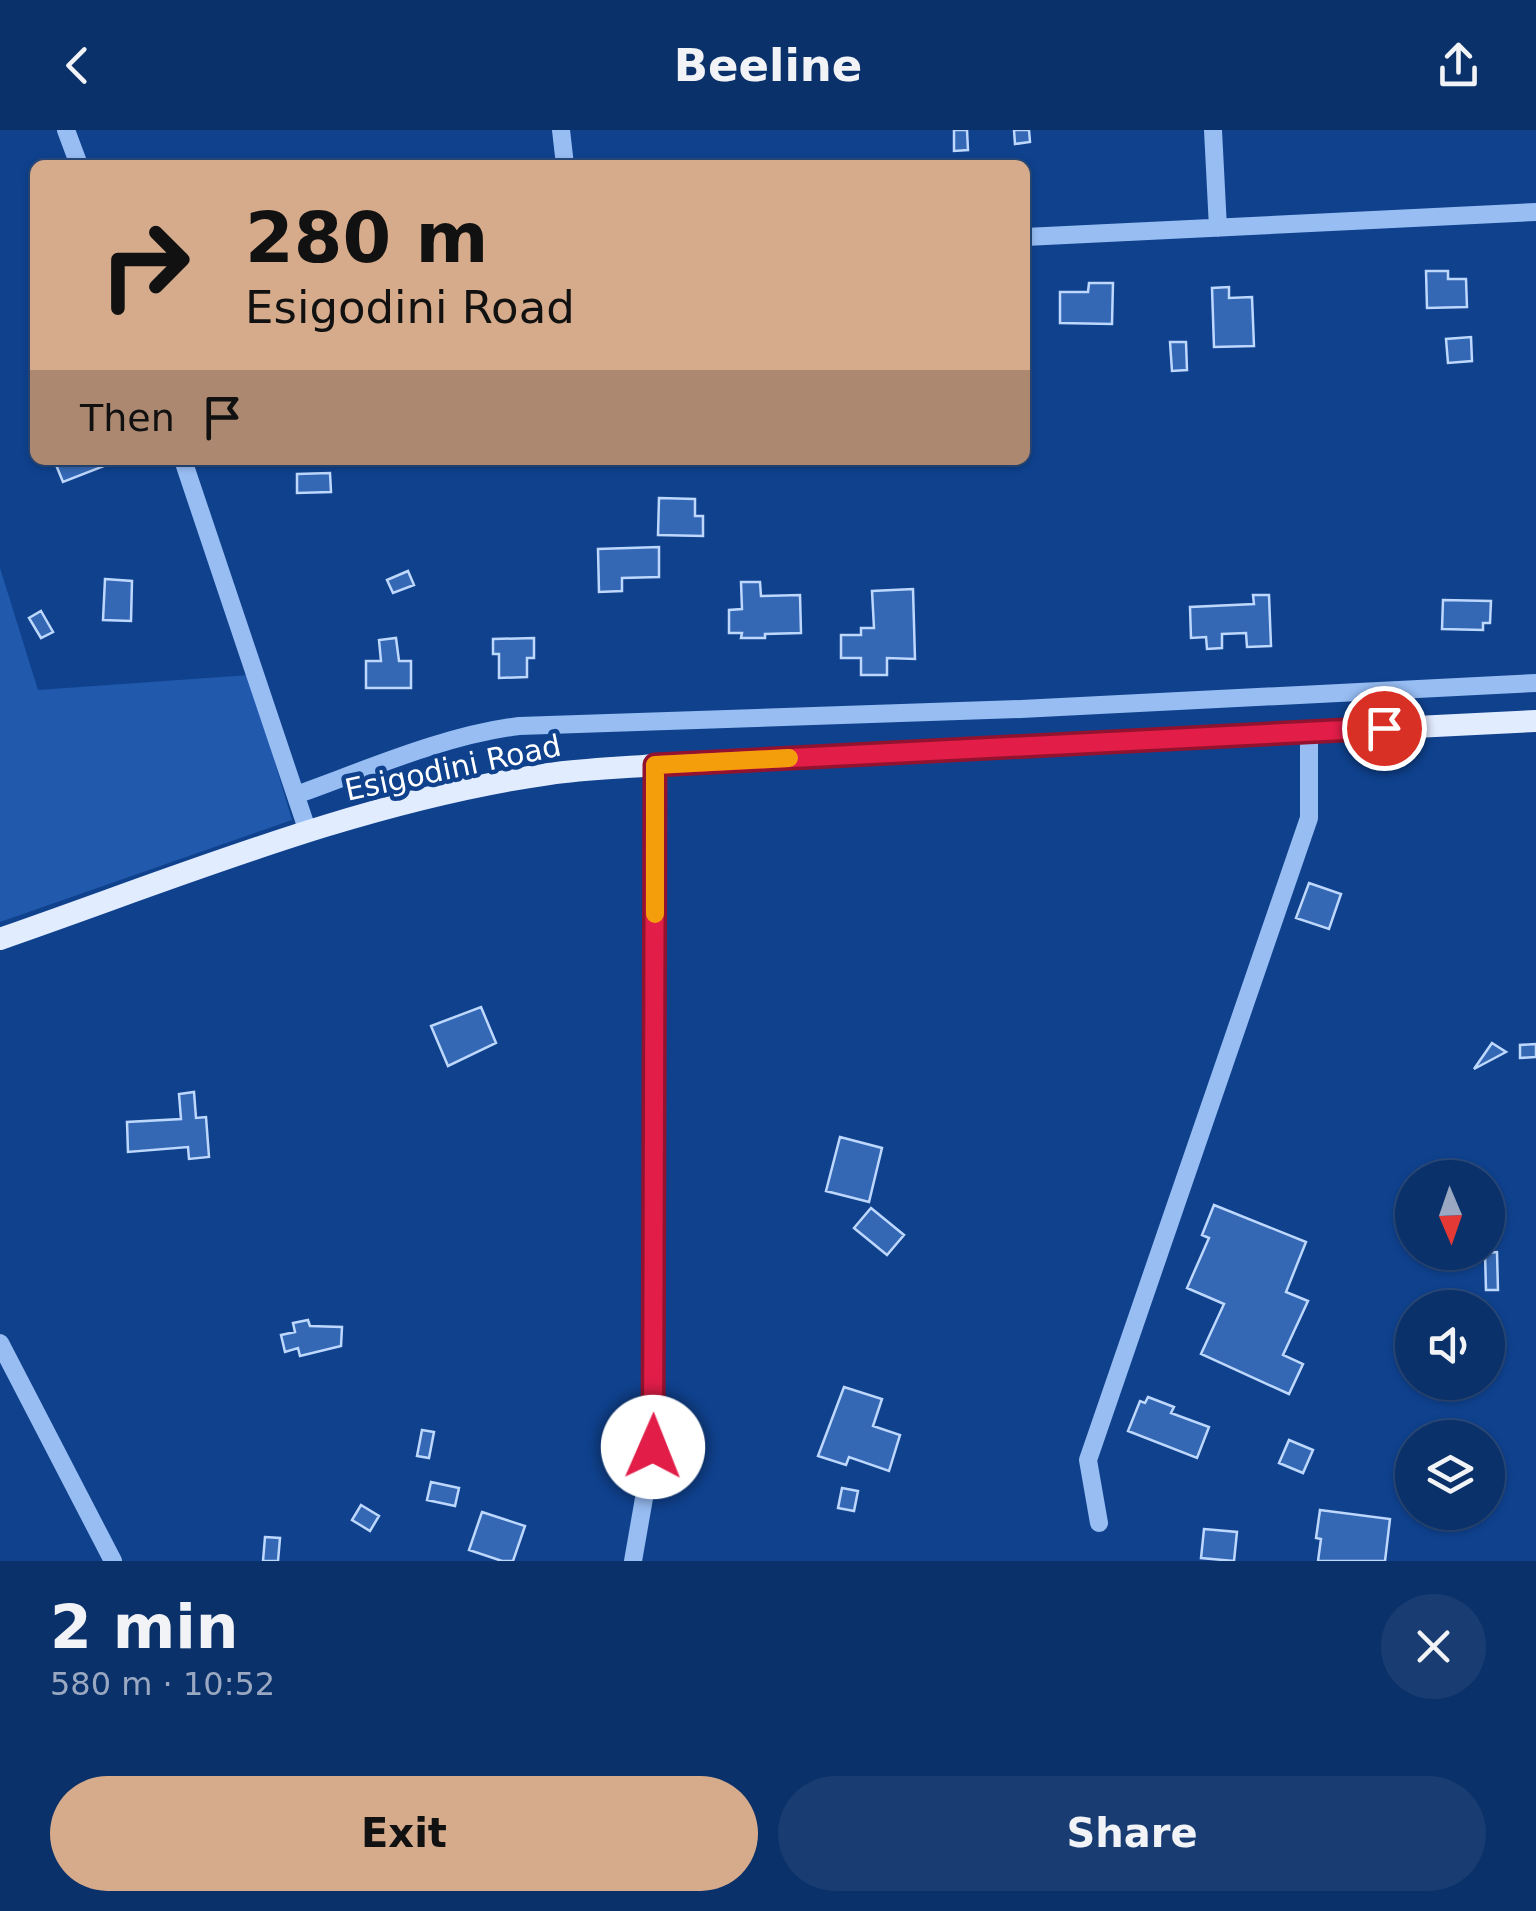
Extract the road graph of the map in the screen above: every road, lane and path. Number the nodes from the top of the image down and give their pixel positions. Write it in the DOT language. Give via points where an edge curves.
graph roads {
  1 [pos="66,130"];
  2 [pos="561,130"];
  3 [pos="1213,130"];
  4 [pos="76,160"];
  5 [pos="564,160"];
  6 [pos="1536,212"];
  7 [pos="1218,228"];
  8 [pos="1030,238"];
  9 [pos="184,465"];
  10 [pos="1536,683"];
  11 [pos="1536,721"];
  12 [pos="1309,732"];
  13 [pos="655,765"];
  14 [pos="296,795"];
  15 [pos="308,832"];
  16 [pos="0,939"];
  17 [pos="0,1343"];
  18 [pos="1099,1524"];
  19 [pos="113,1561"];
  20 [pos="633,1561"];
  1 -- 4 [label="street"];
  2 -- 5 [label="street"];
  3 -- 7 [label="street"];
  6 -- 7 [label="street"];
  7 -- 8 [label="street"];
  9 -- 14 [label="street"];
  10 -- 14 [label="street" via="519,726"];
  11 -- 12 [label="main road, Esigodini Road"];
  12 -- 13 [label="main road, Esigodini Road"];
  12 -- 18 [label="street" via="1309,818 1088,1460"];
  13 -- 15 [label="main road, Esigodini Road" via="500,783"];
  13 -- 20 [label="street" via="654,1429"];
  14 -- 15 [label="street"];
  15 -- 16 [label="main road, Esigodini Road"];
  17 -- 19 [label="street"];
}
